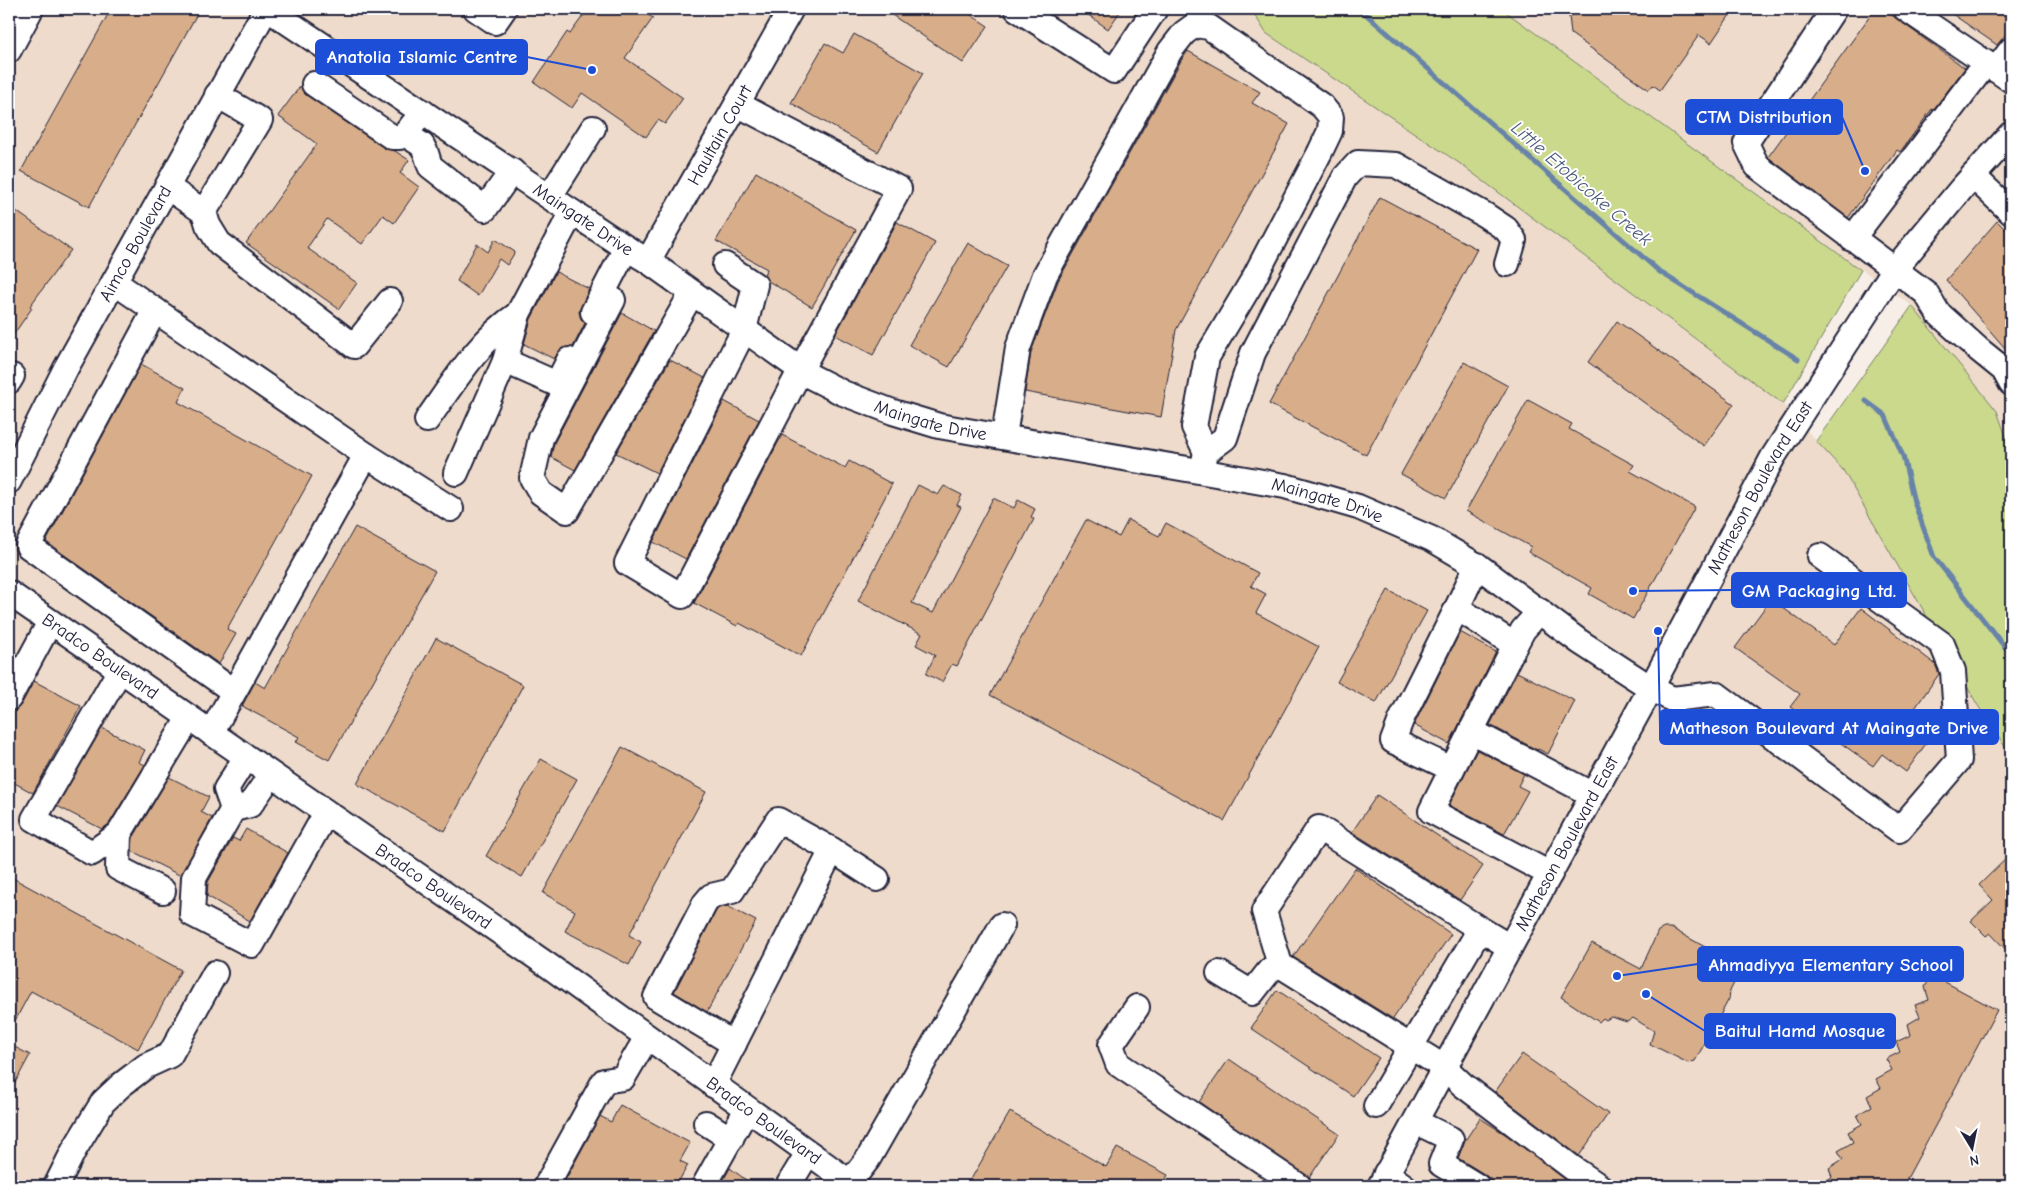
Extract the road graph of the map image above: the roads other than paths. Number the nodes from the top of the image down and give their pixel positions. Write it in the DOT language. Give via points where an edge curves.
graph roads {
  1 [pos="31,9"];
  2 [pos="267,9"];
  3 [pos="476,9"];
  4 [pos="504,9"];
  5 [pos="791,9"];
  6 [pos="1017,9"];
  7 [pos="1155,9"];
  8 [pos="1834,9"];
  9 [pos="1906,9"];
  10 [pos="9,50"];
  11 [pos="2011,50"];
  12 [pos="1998,71"];
  13 [pos="314,84"];
  14 [pos="217,96"];
  15 [pos="737,104"];
  16 [pos="423,112"];
  17 [pos="592,128"];
  18 [pos="405,134"];
  19 [pos="2011,134"];
  20 [pos="512,171"];
  21 [pos="1973,176"];
  22 [pos="167,187"];
  23 [pos="550,196"];
  24 [pos="204,212"];
  25 [pos="572,212"];
  26 [pos="2011,212"];
  27 [pos="1852,239"];
  28 [pos="638,255"];
  29 [pos="1507,264"];
  30 [pos="725,265"];
  31 [pos="1894,270"];
  32 [pos="114,282"];
  33 [pos="692,293"];
  34 [pos="608,296"];
  35 [pos="390,301"];
  36 [pos="155,310"];
  37 [pos="518,314"];
  38 [pos="744,330"];
  39 [pos="505,361"];
  40 [pos="801,369"];
  41 [pos="2011,383"];
  42 [pos="427,420"];
  43 [pos="1004,436"];
  44 [pos="15,453"];
  45 [pos="366,455"];
  46 [pos="1204,462"];
  47 [pos="456,473"];
  48 [pos="9,481"];
  49 [pos="450,509"];
  50 [pos="1820,556"];
  51 [pos="1476,565"];
  52 [pos="9,593"];
  53 [pos="1457,608"];
  54 [pos="1540,611"];
  55 [pos="50,622"];
  56 [pos="1516,645"];
  57 [pos="120,670"];
  58 [pos="1651,688"];
  59 [pos="233,691"];
  60 [pos="9,698"];
  61 [pos="189,718"];
  62 [pos="1471,731"];
  63 [pos="211,733"];
  64 [pos="246,758"];
  65 [pos="1452,769"];
  66 [pos="271,775"];
  67 [pos="1593,795"];
  68 [pos="233,809"];
  69 [pos="326,813"];
  70 [pos="119,834"];
  71 [pos="832,850"];
  72 [pos="1550,874"];
  73 [pos="877,879"];
  74 [pos="163,891"];
  75 [pos="1002,925"];
  76 [pos="1480,930"];
  77 [pos="1510,947"];
  78 [pos="1280,965"];
  79 [pos="215,973"];
  80 [pos="1219,973"];
  81 [pos="1137,1007"];
  82 [pos="647,1037"];
  83 [pos="734,1044"];
  84 [pos="1412,1048"];
  85 [pos="1445,1068"];
  86 [pos="713,1085"];
  87 [pos="1376,1106"];
  88 [pos="747,1109"];
  89 [pos="706,1122"];
  90 [pos="1416,1122"];
  91 [pos="731,1139"];
  92 [pos="808,1153"];
  93 [pos="1390,1182"];
  94 [pos="852,1184"];
  95 [pos="56,1186"];
  96 [pos="546,1186"];
  97 [pos="704,1186"];
  98 [pos="788,1186"];
  99 [pos="1299,1186"];
  100 [pos="1477,1186"];
  101 [pos="1599,1186"];
  1 -- 10 [label="street"];
  2 -- 14 [label="street, Aimco Boulevard"];
  2 -- 16 [label="street, Maingate Drive"];
  3 -- 4 [label="street" via="495,22"];
  5 -- 15 [label="street, Haultain Court"];
  6 -- 7 [label="street" via="1114,71"];
  8 -- 27 [label="street" via="1746,143 1757,166"];
  9 -- 12 [label="street"];
  11 -- 12 [label="street"];
  12 -- 27 [label="street"];
  13 -- 18 [label="street" via="392,137"];
  14 -- 22 [label="street, Aimco Boulevard"];
  14 -- 24 [label="street" via="260,120"];
  15 -- 28 [label="street, Haultain Court"];
  15 -- 40 [label="street" via="899,189"];
  16 -- 18 [label="street"];
  16 -- 20 [label="street, Maingate Drive"];
  17 -- 23 [label="street"];
  18 -- 20 [label="street" via="422,145 430,166 485,209"];
  19 -- 21 [label="street, Matheson Boulevard East"];
  20 -- 23 [label="street, Maingate Drive"];
  21 -- 26 [label="street"];
  21 -- 31 [label="street, Matheson Boulevard East"];
  22 -- 24 [label="street"];
  22 -- 32 [label="street, Aimco Boulevard"];
  23 -- 25 [label="street, Maingate Drive"];
  24 -- 35 [label="street" via="219,243 354,346"];
  25 -- 28 [label="street, Maingate Drive"];
  25 -- 37 [label="street"];
  27 -- 31 [label="street"];
  28 -- 33 [label="street, Maingate Drive"];
  28 -- 34 [label="street, Haultain Court"];
  29 -- 46 [label="street" via="1514,240 1506,229 1396,165 1358,163 1346,177 1253,353 1225,438"];
  30 -- 38 [label="street" via="755,285"];
  31 -- 41 [label="street" via="1926,293 1938,313 2004,370"];
  31 -- 58 [label="street, Matheson Boulevard East" via="1773,457"];
  32 -- 36 [label="street"];
  32 -- 44 [label="street, Aimco Boulevard"];
  33 -- 34 [label="street" via="567,511 541,493 532,478 540,438"];
  33 -- 38 [label="street, Maingate Drive"];
  34 -- 39 [label="street" via="556,384"];
  36 -- 45 [label="street"];
  36 -- 59 [label="street" via="28,546"];
  37 -- 39 [label="street"];
  37 -- 42 [label="street" via="501,325 471,358"];
  38 -- 40 [label="street, Maingate Drive"];
  38 -- 40 [label="street" via="627,563 682,596"];
  39 -- 47 [label="street"];
  40 -- 43 [label="street, Maingate Drive" via="843,394 892,412 939,426"];
  43 -- 46 [label="street, Maingate Drive"];
  43 -- 46 [label="street" via="1018,348 1045,275 1170,51 1195,25 1209,27 1322,106 1331,117 1330,131 1320,152 1253,280 1208,357 1194,427"];
  44 -- 48 [label="street, Aimco Boulevard"];
  45 -- 49 [label="street"];
  45 -- 59 [label="street"];
  46 -- 51 [label="street, Maingate Drive" via="1358,507 1432,539"];
  50 -- 58 [label="street, Maingate Drive" via="1942,644 1953,671 1959,760 1899,830 1716,694 1672,699"];
  51 -- 53 [label="street"];
  51 -- 54 [label="street, Maingate Drive"];
  52 -- 55 [label="street, Bradco Boulevard"];
  53 -- 56 [label="street"];
  53 -- 65 [label="street" via="1392,741"];
  54 -- 56 [label="street" via="1523,630"];
  54 -- 58 [label="street, Maingate Drive" via="1580,642"];
  55 -- 57 [label="street, Bradco Boulevard"];
  55 -- 60 [label="street"];
  56 -- 62 [label="street"];
  57 -- 61 [label="street, Bradco Boulevard"];
  57 -- 70 [label="street" via="34,820 92,853"];
  58 -- 67 [label="street, Matheson Boulevard East"];
  59 -- 63 [label="street"];
  61 -- 63 [label="street, Bradco Boulevard"];
  61 -- 70 [label="street"];
  62 -- 65 [label="street"];
  62 -- 67 [label="street"];
  63 -- 64 [label="street, Bradco Boulevard"];
  64 -- 66 [label="street, Bradco Boulevard"];
  64 -- 68 [label="street" via="226,789"];
  65 -- 72 [label="street" via="1431,811"];
  66 -- 68 [label="street" via="250,805"];
  66 -- 69 [label="street, Bradco Boulevard"];
  67 -- 72 [label="street, Matheson Boulevard East"];
  68 -- 69 [label="street" via="194,878 192,914 252,945"];
  69 -- 82 [label="street, Bradco Boulevard"];
  70 -- 74 [label="street" via="118,868"];
  71 -- 73 [label="street"];
  71 -- 83 [label="street"];
  71 -- 83 [label="street" via="778,820 732,891 711,896 705,903 656,996"];
  72 -- 77 [label="street, Matheson Boulevard East"];
  75 -- 94 [label="street"];
  76 -- 77 [label="street"];
  76 -- 78 [label="street" via="1319,828 1264,911"];
  76 -- 84 [label="street"];
  77 -- 85 [label="street, Matheson Boulevard East"];
  78 -- 80 [label="street" via="1270,970 1252,993"];
  78 -- 84 [label="street"];
  79 -- 95 [label="street" via="170,1056 146,1066 103,1102"];
  81 -- 99 [label="street" via="1111,1045 1118,1064"];
  82 -- 86 [label="street, Bradco Boulevard"];
  82 -- 96 [label="street" via="623,1078 604,1081"];
  83 -- 86 [label="street"];
  84 -- 85 [label="street"];
  84 -- 87 [label="street"];
  85 -- 90 [label="street, Matheson Boulevard East"];
  85 -- 101 [label="street" via="1463,1085"];
  86 -- 88 [label="street, Bradco Boulevard"];
  88 -- 91 [label="street"];
  88 -- 92 [label="street, Bradco Boulevard"];
  89 -- 91 [label="street"];
  90 -- 93 [label="street, Matheson Boulevard East"];
  90 -- 100 [label="street" via="1451,1139 1441,1164"];
  91 -- 97 [label="street"];
  92 -- 94 [label="street, Bradco Boulevard"];
  92 -- 98 [label="street"];
}
